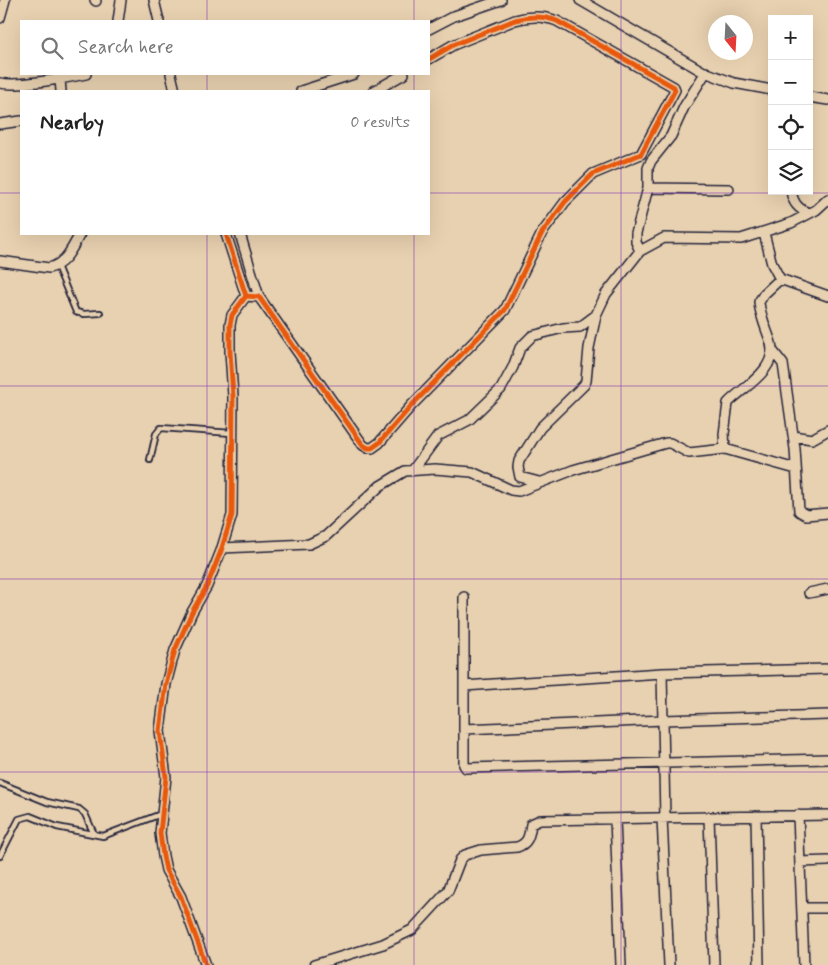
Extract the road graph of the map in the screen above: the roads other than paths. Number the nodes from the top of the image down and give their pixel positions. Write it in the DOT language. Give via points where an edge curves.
graph roads {
  1 [pos="5,0"];
  2 [pos="122,0"];
  3 [pos="154,0"];
  4 [pos="501,0"];
  5 [pos="580,0"];
  6 [pos="488,2"];
  7 [pos="0,18"];
  8 [pos="118,20"];
  9 [pos="159,20"];
  10 [pos="430,28"];
  11 [pos="430,58"];
  12 [pos="706,72"];
  13 [pos="81,75"];
  14 [pos="171,75"];
  15 [pos="351,75"];
  16 [pos="402,75"];
  17 [pos="60,79"];
  18 [pos="0,83"];
  19 [pos="768,89"];
  20 [pos="61,90"];
  21 [pos="175,90"];
  22 [pos="304,90"];
  23 [pos="376,90"];
  24 [pos="813,100"];
  25 [pos="828,100"];
  26 [pos="20,121"];
  27 [pos="0,124"];
  28 [pos="648,188"];
  29 [pos="728,189"];
  30 [pos="792,195"];
  31 [pos="828,199"];
  32 [pos="809,213"];
  33 [pos="764,232"];
  34 [pos="79,235"];
  35 [pos="226,235"];
  36 [pos="240,235"];
  37 [pos="640,251"];
  38 [pos="0,261"];
  39 [pos="57,266"];
  40 [pos="780,279"];
  41 [pos="246,296"];
  42 [pos="828,296"];
  43 [pos="259,297"];
  44 [pos="100,313"];
  45 [pos="596,315"];
  46 [pos="772,350"];
  47 [pos="828,430"];
  48 [pos="232,432"];
  49 [pos="793,436"];
  50 [pos="725,449"];
  51 [pos="150,460"];
  52 [pos="796,469"];
  53 [pos="413,470"];
  54 [pos="539,482"];
  55 [pos="828,513"];
  56 [pos="222,548"];
  57 [pos="828,589"];
  58 [pos="809,593"];
  59 [pos="464,597"];
  60 [pos="828,669"];
  61 [pos="662,673"];
  62 [pos="464,686"];
  63 [pos="828,715"];
  64 [pos="663,720"];
  65 [pos="464,729"];
  66 [pos="828,759"];
  67 [pos="663,764"];
  68 [pos="0,783"];
  69 [pos="162,813"];
  70 [pos="798,815"];
  71 [pos="828,815"];
  72 [pos="756,816"];
  73 [pos="709,817"];
  74 [pos="663,818"];
  75 [pos="615,819"];
  76 [pos="94,834"];
  77 [pos="0,856"];
  78 [pos="800,862"];
  79 [pos="828,862"];
  80 [pos="802,908"];
  81 [pos="828,908"];
  82 [pos="206,965"];
  83 [pos="314,965"];
  84 [pos="622,965"];
  85 [pos="669,965"];
  86 [pos="714,965"];
  87 [pos="759,965"];
  88 [pos="804,965"];
  1 -- 7 [label="street"];
  2 -- 8 [label="street"];
  3 -- 9 [label="street"];
  4 -- 6 [label="street"];
  5 -- 12 [label="street"];
  6 -- 10 [label="street"];
  11 -- 43 [label="street" via="515,20 544,18 557,21 675,90 640,154 593,174 565,202 542,232 505,310 372,448 363,445"];
  12 -- 19 [label="street" via="734,83"];
  12 -- 28 [label="street" via="684,107 671,136 651,161"];
  13 -- 17 [label="street"];
  14 -- 21 [label="street"];
  15 -- 22 [label="street"];
  16 -- 23 [label="street"];
  17 -- 18 [label="street"];
  17 -- 20 [label="street"];
  24 -- 25 [label="street"];
  26 -- 27 [label="street"];
  28 -- 29 [label="street"];
  28 -- 37 [label="street" via="636,233"];
  30 -- 32 [label="street" via="800,210"];
  31 -- 32 [label="street"];
  32 -- 33 [label="street" via="792,223"];
  33 -- 37 [label="street" via="741,239 664,238"];
  33 -- 40 [label="street" via="772,264"];
  34 -- 39 [label="street"];
  35 -- 41 [label="street"];
  36 -- 43 [label="street"];
  37 -- 45 [label="street" via="606,294"];
  38 -- 39 [label="street" via="49,268"];
  39 -- 44 [label="lane" via="76,312"];
  40 -- 42 [label="street"];
  40 -- 46 [label="street" via="759,302"];
  41 -- 43 [label="street"];
  41 -- 48 [label="street" via="232,316 230,325"];
  45 -- 53 [label="street" via="580,327 566,327 532,336 520,348 501,389 471,418 438,436"];
  45 -- 54 [label="street" via="584,385 540,428 519,461 520,477"];
  46 -- 49 [label="street" via="783,364"];
  46 -- 50 [label="street" via="768,363 756,379 728,403"];
  47 -- 49 [label="street" via="812,439"];
  48 -- 51 [label="lane" via="161,428 156,434"];
  48 -- 56 [label="street" via="232,515"];
  49 -- 52 [label="street"];
  50 -- 52 [label="street"];
  50 -- 54 [label="street" via="692,454 666,443"];
  52 -- 55 [label="street" via="799,511 806,515"];
  53 -- 54 [label="street" via="472,472 514,491"];
  53 -- 56 [label="street" via="402,472 384,484 326,536 309,544"];
  56 -- 69 [label="street" via="175,650 166,684 160,731 166,777"];
  57 -- 58 [label="street"];
  59 -- 62 [label="street"];
  60 -- 61 [label="street"];
  61 -- 62 [label="street"];
  61 -- 64 [label="street"];
  62 -- 65 [label="street"];
  63 -- 64 [label="street"];
  64 -- 65 [label="street"];
  64 -- 67 [label="street"];
  65 -- 67 [label="street" via="464,765 468,769"];
  66 -- 67 [label="street"];
  67 -- 74 [label="street"];
  68 -- 76 [label="lane" via="47,802 79,809 85,814"];
  69 -- 76 [label="lane" via="103,836"];
  69 -- 82 [label="street" via="160,833 166,870 181,898"];
  70 -- 71 [label="street"];
  70 -- 72 [label="street"];
  70 -- 78 [label="street"];
  72 -- 73 [label="street"];
  72 -- 87 [label="street"];
  73 -- 74 [label="street"];
  73 -- 86 [label="street"];
  74 -- 75 [label="street"];
  74 -- 85 [label="street"];
  75 -- 83 [label="street" via="540,820 531,824 528,840 523,845 465,855 448,891 412,930 382,944"];
  75 -- 84 [label="street"];
  76 -- 77 [label="lane" via="57,827 26,816 19,819"];
  78 -- 79 [label="street"];
  78 -- 80 [label="street"];
  80 -- 81 [label="street"];
  80 -- 88 [label="street"];
}
